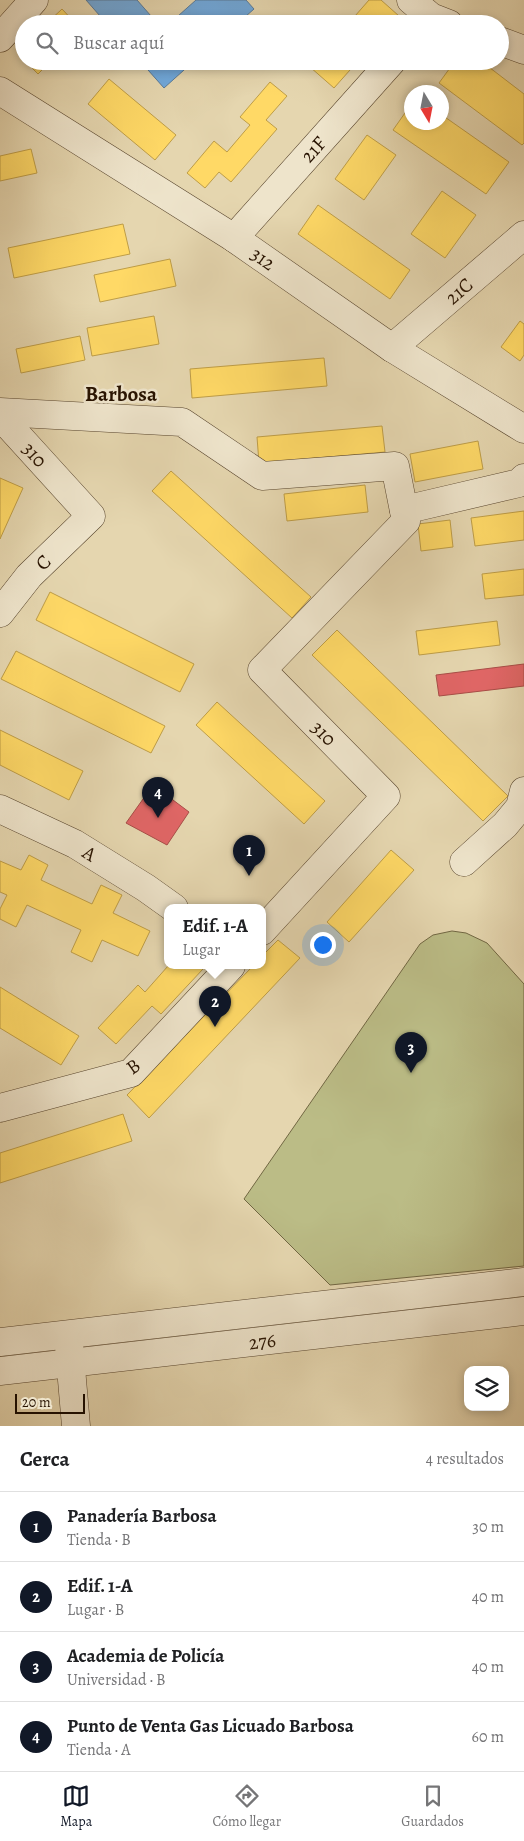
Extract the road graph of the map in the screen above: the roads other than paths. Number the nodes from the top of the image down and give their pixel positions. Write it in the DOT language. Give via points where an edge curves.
graph roads {
  1 [pos="34,0"];
  2 [pos="21,15"];
  3 [pos="15,21"];
  4 [pos="0,38"];
  5 [pos="509,44"];
  6 [pos="524,50"];
  7 [pos="384,70"];
  8 [pos="0,91"];
  9 [pos="524,235"];
  10 [pos="234,238"];
  11 [pos="392,348"];
  12 [pos="0,414"];
  13 [pos="524,429"];
  14 [pos="524,478"];
  15 [pos="404,510"];
  16 [pos="91,516"];
  17 [pos="0,612"];
  18 [pos="524,791"];
  19 [pos="0,809"];
  20 [pos="464,862"];
  21 [pos="168,904"];
  22 [pos="266,927"];
  23 [pos="228,969"];
  24 [pos="0,1108"];
  25 [pos="524,1282"];
  26 [pos="524,1311"];
  27 [pos="68,1334"];
  28 [pos="0,1342"];
  29 [pos="70,1363"];
  30 [pos="0,1371"];
  31 [pos="76,1426"];
  1 -- 2 [label="street"];
  3 -- 4 [label="street"];
  5 -- 6 [label="street"];
  7 -- 10 [label="street, 21F"];
  8 -- 10 [label="street, 312"];
  9 -- 11 [label="street, 21C"];
  10 -- 11 [label="street, 312"];
  11 -- 13 [label="street, 312"];
  12 -- 15 [label="street" via="182,422 262,476 395,466"];
  12 -- 16 [label="street, 310"];
  14 -- 15 [label="street" via="519,483"];
  15 -- 22 [label="street, 310" via="406,521 262,670 386,796"];
  16 -- 17 [label="street, C" via="29,576"];
  18 -- 20 [label="street" via="520,807 505,825"];
  19 -- 21 [label="street, A" via="75,844"];
  23 -- 24 [label="street, B" via="131,1072"];
  25 -- 27 [label="street, 276"];
  26 -- 29 [label="street, 276"];
  27 -- 28 [label="street, 276"];
  27 -- 29 [label="street"];
  29 -- 30 [label="street, 276"];
  29 -- 31 [label="street"];
}
